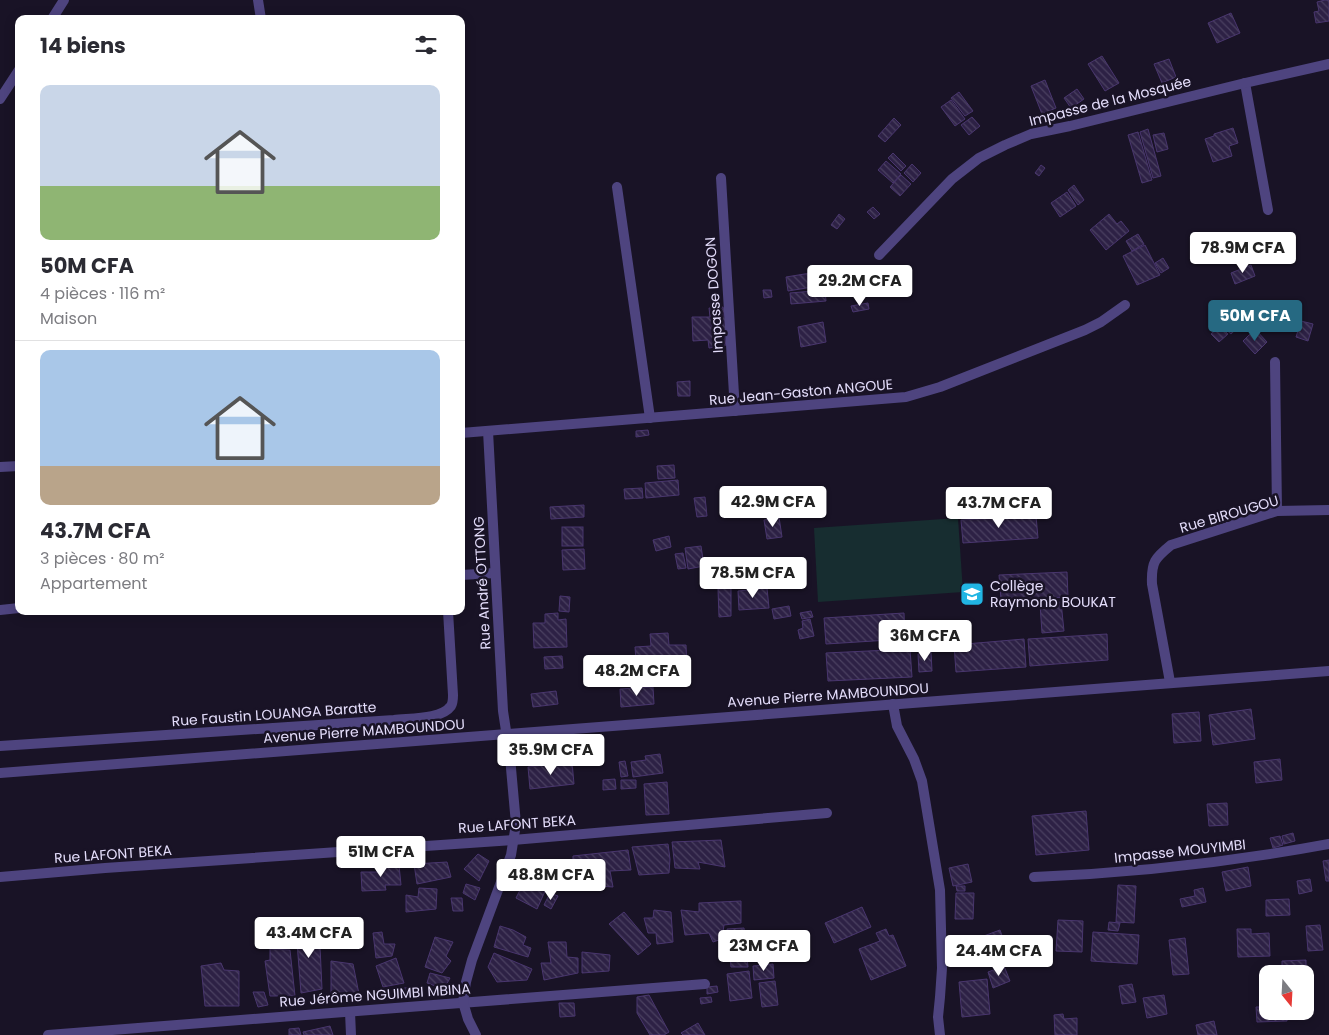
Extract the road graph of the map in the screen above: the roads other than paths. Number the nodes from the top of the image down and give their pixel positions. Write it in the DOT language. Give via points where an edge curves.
graph roads {
  1 [pos="64,0"];
  2 [pos="258,0"];
  3 [pos="55,15"];
  4 [pos="260,15"];
  5 [pos="1329,64"];
  6 [pos="15,76"];
  7 [pos="1245,83"];
  8 [pos="0,99"];
  9 [pos="721,178"];
  10 [pos="617,187"];
  11 [pos="1268,210"];
  12 [pos="879,255"];
  13 [pos="1125,305"];
  14 [pos="1275,362"];
  15 [pos="735,411"];
  16 [pos="650,418"];
  17 [pos="488,431"];
  18 [pos="465,433"];
  19 [pos="15,466"];
  20 [pos="0,467"];
  21 [pos="1329,510"];
  22 [pos="1277,511"];
  23 [pos="495,573"];
  24 [pos="465,575"];
  25 [pos="15,608"];
  26 [pos="0,610"];
  27 [pos="448,615"];
  28 [pos="1329,671"];
  29 [pos="1170,682"];
  30 [pos="893,704"];
  31 [pos="506,734"];
  32 [pos="0,746"];
  33 [pos="0,773"];
  34 [pos="827,813"];
  35 [pos="513,840"];
  36 [pos="1329,844"];
  37 [pos="1034,876"];
  38 [pos="0,877"];
  39 [pos="705,984"];
  40 [pos="463,1002"];
  41 [pos="350,1012"];
  42 [pos="140,1031"];
  43 [pos="48,1035"];
  44 [pos="351,1035"];
  45 [pos="476,1035"];
  46 [pos="940,1035"];
  1 -- 3 [label="street"];
  2 -- 4 [label="street"];
  5 -- 7 [label="street, Impasse de la Mosquée"];
  6 -- 8 [label="street"];
  7 -- 11 [label="street"];
  7 -- 12 [label="street, Impasse de la Mosquée" via="1031,134 1005,145 980,158 952,179"];
  9 -- 15 [label="street, Impasse DOGON"];
  10 -- 16 [label="street"];
  13 -- 15 [label="street, Rue Jean-Gaston ANGOUE" via="1101,322 1064,339 906,397"];
  14 -- 22 [label="street"];
  15 -- 16 [label="street, Rue Jean-Gaston ANGOUE"];
  16 -- 17 [label="street, Rue Jean-Gaston ANGOUE"];
  17 -- 18 [label="street, Rue Jean-Gaston ANGOUE"];
  17 -- 23 [label="street, Rue André OTTONG"];
  19 -- 20 [label="street"];
  21 -- 22 [label="street, Rue BIROUGOU"];
  22 -- 29 [label="street, Rue BIROUGOU" via="1171,545 1157,556 1151,572 1152,584"];
  23 -- 24 [label="street"];
  23 -- 31 [label="street, Rue André OTTONG"];
  25 -- 26 [label="street"];
  27 -- 32 [label="street, Rue Faustin LOUANGA Baratte" via="453,695 452,705 444,713 394,720"];
  28 -- 29 [label="street, Avenue Pierre MAMBOUNDOU"];
  29 -- 30 [label="street, Avenue Pierre MAMBOUNDOU"];
  30 -- 31 [label="street, Avenue Pierre MAMBOUNDOU"];
  30 -- 46 [label="street" via="896,726 922,781 940,890"];
  31 -- 33 [label="street, Avenue Pierre MAMBOUNDOU"];
  31 -- 35 [label="street, Rue André OTTONG" via="516,824"];
  34 -- 35 [label="street, Rue LAFONT BEKA"];
  35 -- 38 [label="street, Rue LAFONT BEKA"];
  35 -- 40 [label="street, Rue André OTTONG" via="511,855 472,960"];
  36 -- 37 [label="street, Impasse MOUYIMBI" via="1229,860 1096,874"];
  39 -- 40 [label="street, Rue Jérôme NGUIMBI MBINA"];
  40 -- 41 [label="street, Rue Jérôme NGUIMBI MBINA"];
  40 -- 45 [label="street"];
  41 -- 42 [label="street, Rue Jérôme NGUIMBI MBINA"];
  41 -- 44 [label="street"];
  42 -- 43 [label="street, Rue Jérôme NGUIMBI MBINA"];
}
